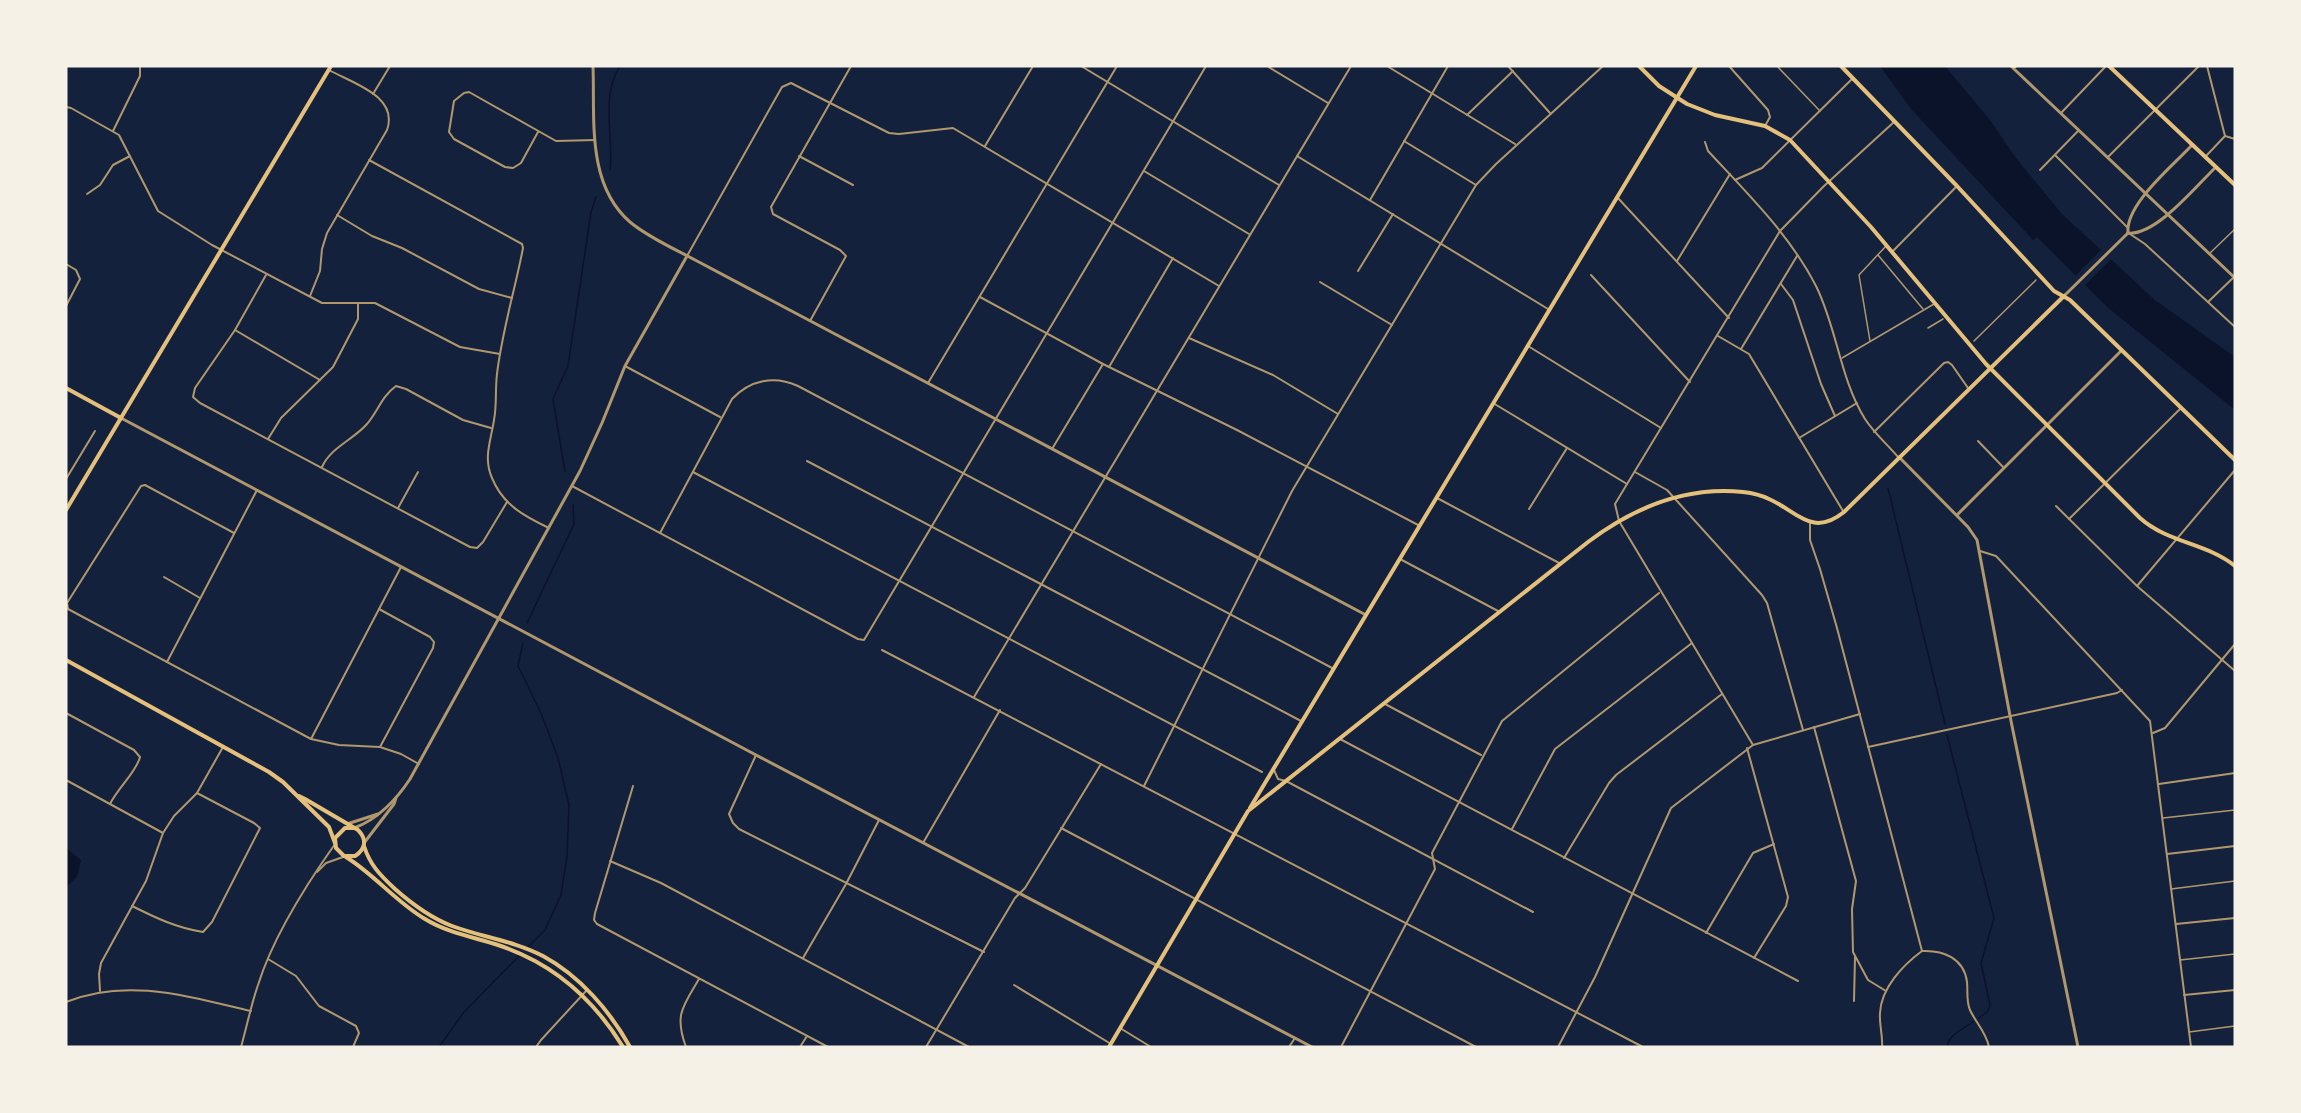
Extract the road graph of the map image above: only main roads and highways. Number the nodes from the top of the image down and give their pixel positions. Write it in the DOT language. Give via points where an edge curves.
graph roads {
  1 [pos="1639,66"];
  2 [pos="1696,66"];
  3 [pos="1841,66"];
  4 [pos="2107,66"];
  5 [pos="330,68"];
  6 [pos="1678,98"];
  7 [pos="2235,186"];
  8 [pos="2064,296"];
  9 [pos="1990,368"];
  10 [pos="66,388"];
  11 [pos="121,417"];
  12 [pos="2235,460"];
  13 [pos="68,504"];
  14 [pos="66,510"];
  15 [pos="2235,566"];
  16 [pos="67,660"];
  17 [pos="298,795"];
  18 [pos="1248,811"];
  19 [pos="354,828"];
  20 [pos="335,843"];
  21 [pos="364,844"];
  22 [pos="345,856"];
  23 [pos="1110,1045"];
  24 [pos="623,1047"];
  25 [pos="630,1047"];
  1 -- 6 [label="main road"];
  2 -- 6 [label="main road"];
  3 -- 8 [label="main road" via="2054,291"];
  4 -- 7 [label="main road"];
  5 -- 11 [label="main road"];
  6 -- 9 [label="main road" via="1714,115 1765,126 1790,140 1830,181"];
  6 -- 18 [label="main road"];
  8 -- 9 [label="main road"];
  8 -- 12 [label="main road"];
  9 -- 15 [label="main road" via="2151,528 2216,553"];
  9 -- 18 [label="main road" via="1844,512 1830,520 1800,519 1754,494 1711,491 1673,498 1619,521"];
  10 -- 11 [label="main road"];
  11 -- 13 [label="main road"];
  13 -- 14 [label="main road"];
  16 -- 17 [label="main road" via="269,772"];
  17 -- 19 [label="main road"];
  17 -- 20 [label="main road" via="330,827"];
  18 -- 23 [label="main road"];
  19 -- 20 [label="main road" via="341,831"];
  19 -- 21 [label="main road" via="361,833"];
  20 -- 22 [label="main road"];
  21 -- 22 [label="main road" via="356,856"];
  21 -- 25 [label="main road" via="372,866 417,907 453,927 519,946 559,966 610,1016"];
  22 -- 24 [label="main road" via="425,919 528,956 552,969 583,994"];
}
